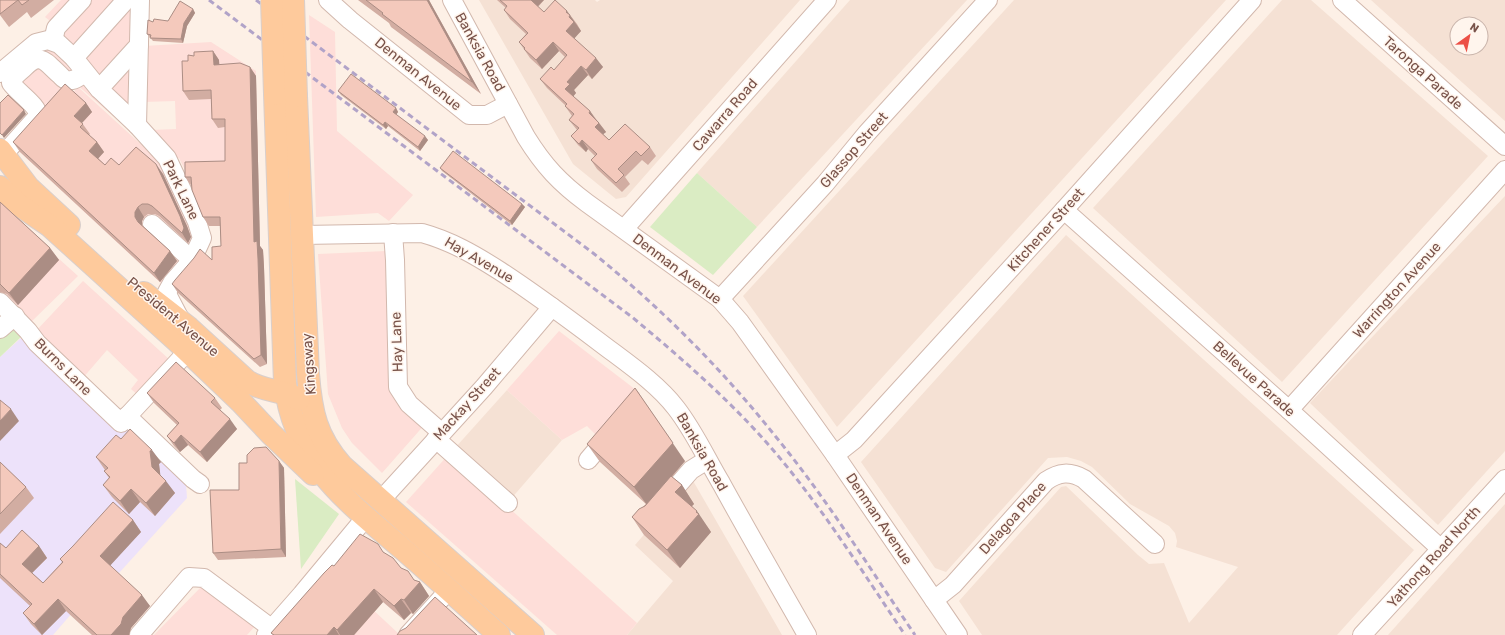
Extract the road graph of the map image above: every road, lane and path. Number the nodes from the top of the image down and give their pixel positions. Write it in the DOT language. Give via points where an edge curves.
graph roads {
  1 [pos="82,0"];
  2 [pos="126,0"];
  3 [pos="140,0"];
  4 [pos="272,0"];
  5 [pos="293,0"];
  6 [pos="328,0"];
  7 [pos="452,0"];
  8 [pos="827,0"];
  9 [pos="988,0"];
  10 [pos="1252,0"];
  11 [pos="1342,0"];
  12 [pos="54,41"];
  13 [pos="139,45"];
  14 [pos="80,69"];
  15 [pos="0,73"];
  16 [pos="99,89"];
  17 [pos="508,104"];
  18 [pos="137,125"];
  19 [pos="1505,146"];
  20 [pos="2,152"];
  21 [pos="1505,170"];
  22 [pos="0,188"];
  23 [pos="1064,210"];
  24 [pos="152,224"];
  25 [pos="624,229"];
  26 [pos="393,233"];
  27 [pos="302,235"];
  28 [pos="280,236"];
  29 [pos="192,260"];
  30 [pos="720,299"];
  31 [pos="0,302"];
  32 [pos="552,307"];
  33 [pos="15,316"];
  34 [pos="182,322"];
  35 [pos="0,329"];
  36 [pos="194,345"];
  37 [pos="653,384"];
  38 [pos="641,398"];
  39 [pos="241,402"];
  40 [pos="288,402"];
  41 [pos="312,407"];
  42 [pos="1289,410"];
  43 [pos="127,416"];
  44 [pos="622,421"];
  45 [pos="439,436"];
  46 [pos="835,455"];
  47 [pos="588,460"];
  48 [pos="707,460"];
  49 [pos="1505,479"];
  50 [pos="200,484"];
  51 [pos="381,500"];
  52 [pos="508,503"];
  53 [pos="363,515"];
  54 [pos="650,517"];
  55 [pos="1155,544"];
  56 [pos="1441,549"];
  57 [pos="449,590"];
  58 [pos="934,600"];
  59 [pos="268,632"];
  60 [pos="139,635"];
  61 [pos="408,635"];
  62 [pos="499,635"];
  63 [pos="533,635"];
  64 [pos="807,635"];
  65 [pos="958,635"];
  66 [pos="1362,635"];
  1 -- 12 [label="street" via="56,28"];
  2 -- 14 [label="street"];
  3 -- 13 [label="street"];
  4 -- 28 [label="main road, Kingsway, bridge"];
  5 -- 27 [label="main road, Kingsway, bridge"];
  6 -- 17 [label="street, Denman Avenue" via="469,115 487,115"];
  7 -- 17 [label="street, Banksia Road"];
  8 -- 25 [label="street, Cawarra Road"];
  9 -- 30 [label="street, Glassop Street"];
  10 -- 23 [label="street, Kitchener Street"];
  11 -- 19 [label="street, Taronga Parade"];
  12 -- 14 [label="street, Park Lane"];
  12 -- 15 [label="street" via="36,43"];
  13 -- 16 [label="street"];
  13 -- 18 [label="street"];
  14 -- 16 [label="street, Park Lane"];
  14 -- 20 [label="street" via="68,80 40,59 31,61 16,76 11,84 37,110 38,116"];
  16 -- 18 [label="street, Park Lane"];
  17 -- 25 [label="street, Denman Avenue" via="537,155 551,172 568,189"];
  18 -- 29 [label="street, Park Lane" via="167,158 197,222 202,238"];
  20 -- 34 [label="main road, President Avenue" via="35,194 134,285"];
  21 -- 42 [label="street, Warrington Avenue"];
  22 -- 36 [label="main road, President Avenue"];
  23 -- 42 [label="street, Bellevue Parade"];
  23 -- 46 [label="street, Kitchener Street" via="854,440"];
  24 -- 29 [label="street"];
  25 -- 30 [label="street, Denman Avenue"];
  26 -- 27 [label="street, Hay Avenue"];
  26 -- 32 [label="street, Hay Avenue" via="422,233 452,243 480,258"];
  26 -- 45 [label="street, Hay Lane" via="398,387 409,404"];
  27 -- 28 [label="main road"];
  27 -- 41 [label="main road, Kingsway" via="308,374"];
  28 -- 40 [label="main road, Kingsway"];
  29 -- 34 [label="street, Park Lane" via="167,292"];
  30 -- 46 [label="street, Denman Avenue" via="740,322"];
  31 -- 33 [label="street, Burns Lane"];
  32 -- 37 [label="street, Banksia Road"];
  32 -- 45 [label="street, Mackay Street"];
  33 -- 35 [label="street"];
  33 -- 43 [label="street, Burns Lane" via="37,343 120,423"];
  34 -- 36 [label="main road, President Avenue"];
  36 -- 39 [label="main road, President Avenue"];
  36 -- 40 [label="main road, President Avenue" via="252,384"];
  36 -- 43 [label="street"];
  37 -- 38 [label="street"];
  37 -- 48 [label="street, Banksia Road" via="676,407 692,430"];
  39 -- 40 [label="main road, President Avenue" via="259,410"];
  39 -- 53 [label="main road, President Avenue" via="301,464"];
  40 -- 41 [label="main road, President Avenue"];
  40 -- 53 [label="main road, Kingsway" via="300,438 316,464 331,485"];
  41 -- 51 [label="main road, Kingsway" via="321,436 333,455"];
  42 -- 56 [label="street, Bellevue Parade"];
  43 -- 50 [label="street"];
  44 -- 47 [label="street"];
  45 -- 51 [label="street, Mackay Street"];
  45 -- 52 [label="street, Hay Lane"];
  46 -- 58 [label="street, Denman Avenue"];
  48 -- 54 [label="street" via="691,470"];
  48 -- 64 [label="street, Banksia Road"];
  49 -- 56 [label="street, Yathong Road North"];
  51 -- 53 [label="main road"];
  51 -- 63 [label="main road, Kingsway"];
  53 -- 57 [label="main road, Kingsway"];
  53 -- 59 [label="street" via="302,594"];
  55 -- 58 [label="street, Delagoa Place" via="1084,479 1072,474 1058,474 1046,481 953,585"];
  56 -- 66 [label="street, Yathong Road North"];
  57 -- 61 [label="street"];
  57 -- 62 [label="main road, Kingsway"];
  58 -- 65 [label="street, Denman Avenue"];
  59 -- 60 [label="street" via="204,578 189,577"];
}
